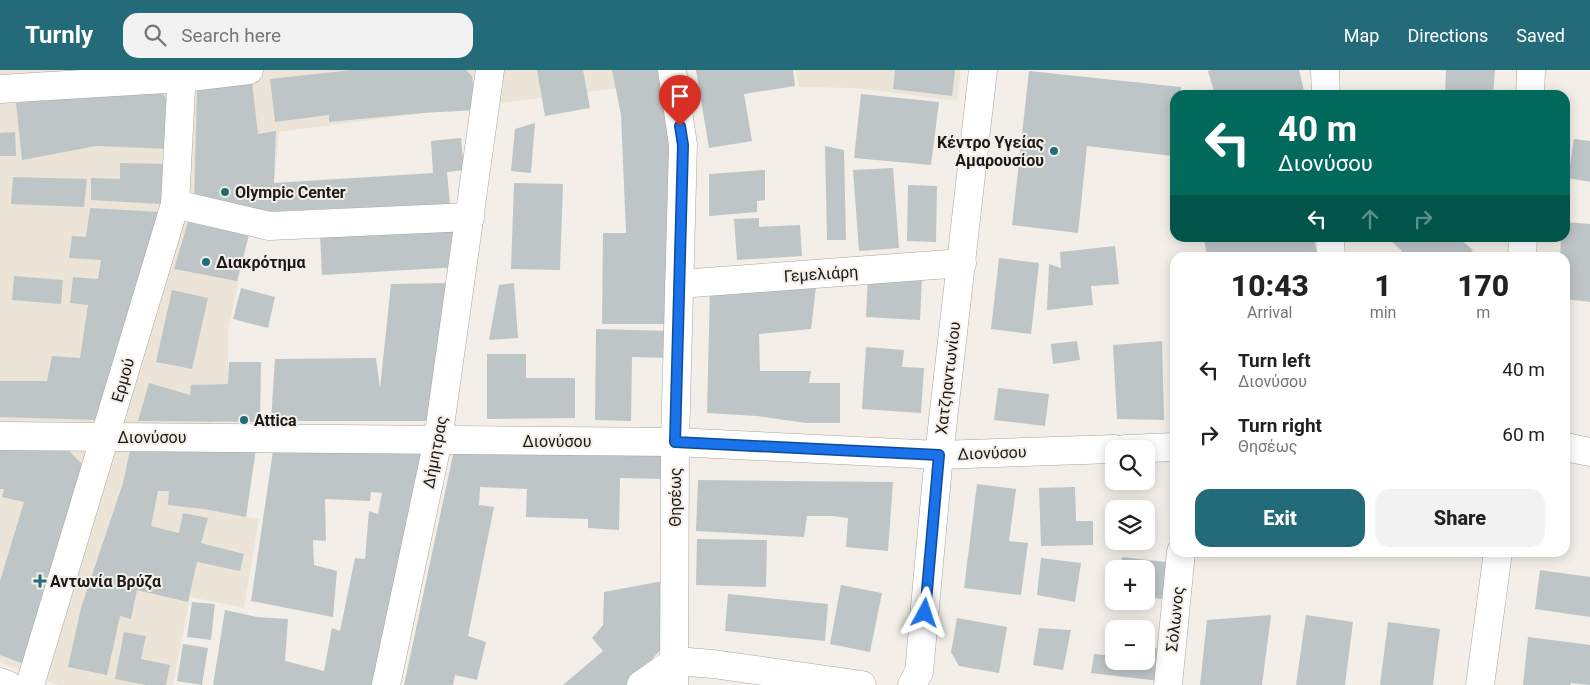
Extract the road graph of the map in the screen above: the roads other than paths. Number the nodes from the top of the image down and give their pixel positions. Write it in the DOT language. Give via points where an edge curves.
graph roads {
  1 [pos="249,70"];
  2 [pos="490,70"];
  3 [pos="672,70"];
  4 [pos="983,70"];
  5 [pos="1325,70"];
  6 [pos="1531,70"];
  7 [pos="182,74"];
  8 [pos="0,89"];
  9 [pos="1326,90"];
  10 [pos="1530,90"];
  11 [pos="175,204"];
  12 [pos="470,216"];
  13 [pos="962,263"];
  14 [pos="679,284"];
  15 [pos="0,436"];
  16 [pos="106,437"];
  17 [pos="438,440"];
  18 [pos="675,442"];
  19 [pos="1170,447"];
  20 [pos="1155,448"];
  21 [pos="1570,448"];
  22 [pos="1105,449"];
  23 [pos="1590,452"];
  24 [pos="939,455"];
  25 [pos="1181,557"];
  26 [pos="1497,557"];
  27 [pos="674,673"];
  28 [pos="0,682"];
  29 [pos="27,685"];
  30 [pos="386,685"];
  31 [pos="641,685"];
  32 [pos="862,685"];
  33 [pos="912,685"];
  34 [pos="1168,685"];
  35 [pos="1480,685"];
  1 -- 7 [label="street"];
  2 -- 12 [label="street, Δήμητρας"];
  3 -- 14 [label="street, Θησέως" via="683,145"];
  4 -- 13 [label="street, Χατζηαντωνίου"];
  5 -- 9 [label="street"];
  6 -- 10 [label="street"];
  7 -- 8 [label="street"];
  7 -- 11 [label="street, Ερμού"];
  11 -- 12 [label="street" via="268,226"];
  11 -- 16 [label="street, Ερμού"];
  12 -- 17 [label="street, Δήμητρας"];
  13 -- 14 [label="street, Γεμελιάρη"];
  13 -- 24 [label="street, Χατζηαντωνίου"];
  14 -- 18 [label="street, Θησέως"];
  15 -- 16 [label="street, Διονύσου"];
  16 -- 17 [label="street, Διονύσου"];
  16 -- 29 [label="street, Ερμού"];
  17 -- 18 [label="street, Διονύσου"];
  17 -- 30 [label="street, Δήμητρας"];
  18 -- 24 [label="street, Διονύσου"];
  18 -- 27 [label="street, Θησέως"];
  19 -- 20 [label="street"];
  21 -- 23 [label="street"];
  22 -- 24 [label="street, Διονύσου"];
  24 -- 33 [label="street, Χατζηαντωνίου" via="919,672"];
  25 -- 34 [label="street, Σόλωνος"];
  26 -- 35 [label="street"];
  27 -- 31 [label="street"];
  27 -- 32 [label="street" via="713,664"];
  28 -- 29 [label="street"];
}
